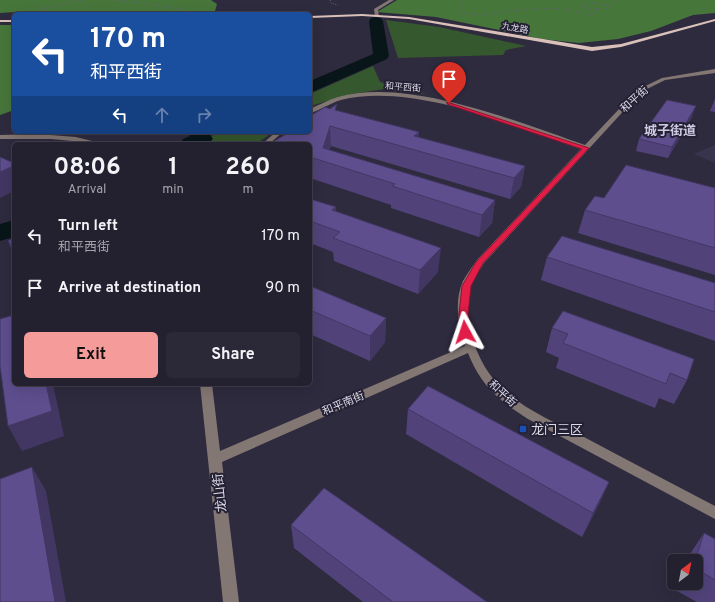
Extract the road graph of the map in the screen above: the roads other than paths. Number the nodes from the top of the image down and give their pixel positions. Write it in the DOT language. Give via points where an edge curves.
graph roads {
  1 [pos="392,0"];
  2 [pos="377,16"];
  3 [pos="312,18"];
  4 [pos="715,20"];
  5 [pos="0,21"];
  6 [pos="12,21"];
  7 [pos="715,71"];
  8 [pos="312,110"];
  9 [pos="278,134"];
  10 [pos="0,137"];
  11 [pos="95,142"];
  12 [pos="268,142"];
  13 [pos="586,148"];
  14 [pos="470,348"];
  15 [pos="206,386"];
  16 [pos="215,459"];
  17 [pos="715,513"];
  18 [pos="230,602"];
  1 -- 2 [label="street" via="376,10"];
  2 -- 3 [label="main road, 九龙路"];
  2 -- 4 [label="main road, 九龙路" via="409,18 592,49 621,45"];
  5 -- 6 [label="main road"];
  7 -- 13 [label="street, 和平街" via="681,75 649,85 630,100"];
  8 -- 13 [label="street, 和平西街" via="337,100 356,96 405,95 449,103"];
  9 -- 12 [label="street"];
  10 -- 11 [label="street" via="43,136"];
  13 -- 14 [label="street, 和平街" via="480,262 466,286 463,314"];
  14 -- 16 [label="street, 和平南街"];
  14 -- 17 [label="street, 和平街" via="489,382 526,412"];
  15 -- 16 [label="street, 龙山街"];
  16 -- 18 [label="street, 龙山街"];
}
